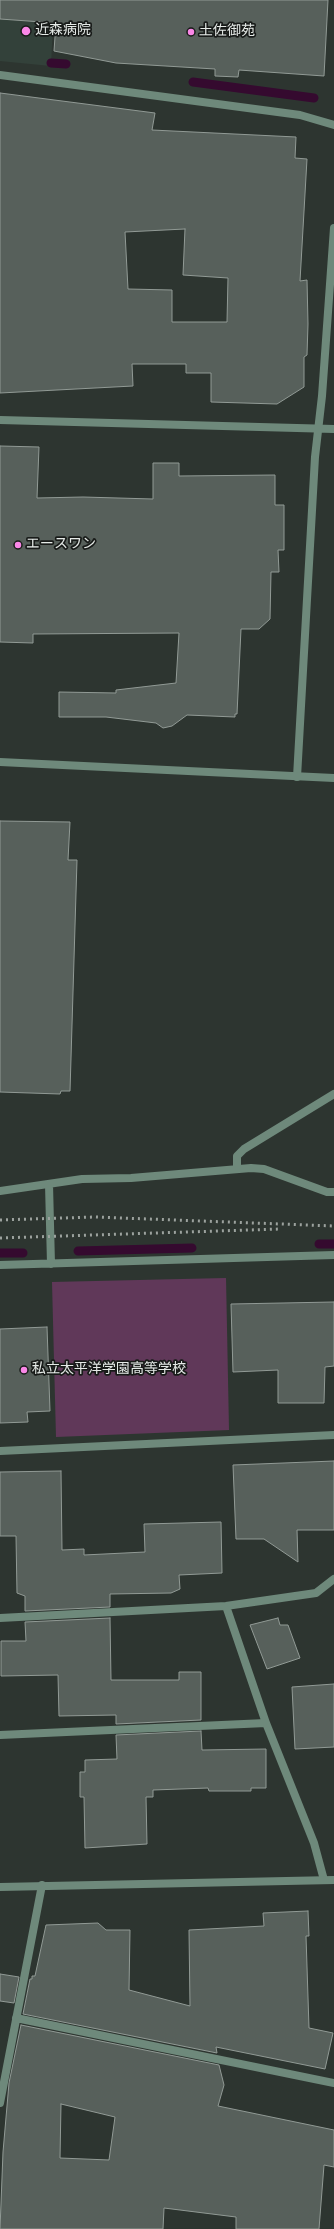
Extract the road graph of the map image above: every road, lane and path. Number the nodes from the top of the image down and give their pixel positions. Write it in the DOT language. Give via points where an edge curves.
graph roads {
  1 [pos="0,75"];
  2 [pos="334,125"];
  3 [pos="334,228"];
  4 [pos="0,420"];
  5 [pos="319,428"];
  6 [pos="334,429"];
  7 [pos="0,762"];
  8 [pos="297,777"];
  9 [pos="334,778"];
  10 [pos="334,1094"];
  11 [pos="237,1168"];
  12 [pos="49,1184"];
  13 [pos="0,1191"];
  14 [pos="334,1192"];
  15 [pos="334,1255"];
  16 [pos="51,1264"];
  17 [pos="0,1265"];
  18 [pos="334,1435"];
  19 [pos="0,1451"];
  20 [pos="334,1579"];
  21 [pos="226,1606"];
  22 [pos="0,1618"];
  23 [pos="266,1723"];
  24 [pos="0,1735"];
  25 [pos="324,1880"];
  26 [pos="334,1880"];
  27 [pos="42,1885"];
  28 [pos="0,1887"];
  29 [pos="16,2018"];
  30 [pos="334,2083"];
  31 [pos="0,2098"];
  32 [pos="0,2103"];
  1 -- 2 [label="street" via="300,114"];
  3 -- 5 [label="street"];
  4 -- 5 [label="street"];
  5 -- 6 [label="street"];
  5 -- 8 [label="street" via="315,457"];
  7 -- 8 [label="street"];
  8 -- 9 [label="street"];
  10 -- 11 [label="street" via="244,1149 237,1156"];
  11 -- 12 [label="street" via="131,1178 82,1178"];
  11 -- 14 [label="street" via="264,1169 327,1192"];
  12 -- 13 [label="street"];
  12 -- 16 [label="street"];
  15 -- 16 [label="street"];
  16 -- 17 [label="street"];
  18 -- 19 [label="street"];
  20 -- 21 [label="street" via="316,1593"];
  21 -- 22 [label="street"];
  21 -- 23 [label="street"];
  23 -- 24 [label="street"];
  23 -- 25 [label="street" via="314,1843"];
  25 -- 26 [label="street"];
  25 -- 27 [label="street"];
  27 -- 28 [label="street"];
  27 -- 29 [label="street"];
  29 -- 30 [label="street"];
  29 -- 31 [label="street"];
  31 -- 32 [label="street"];
}
